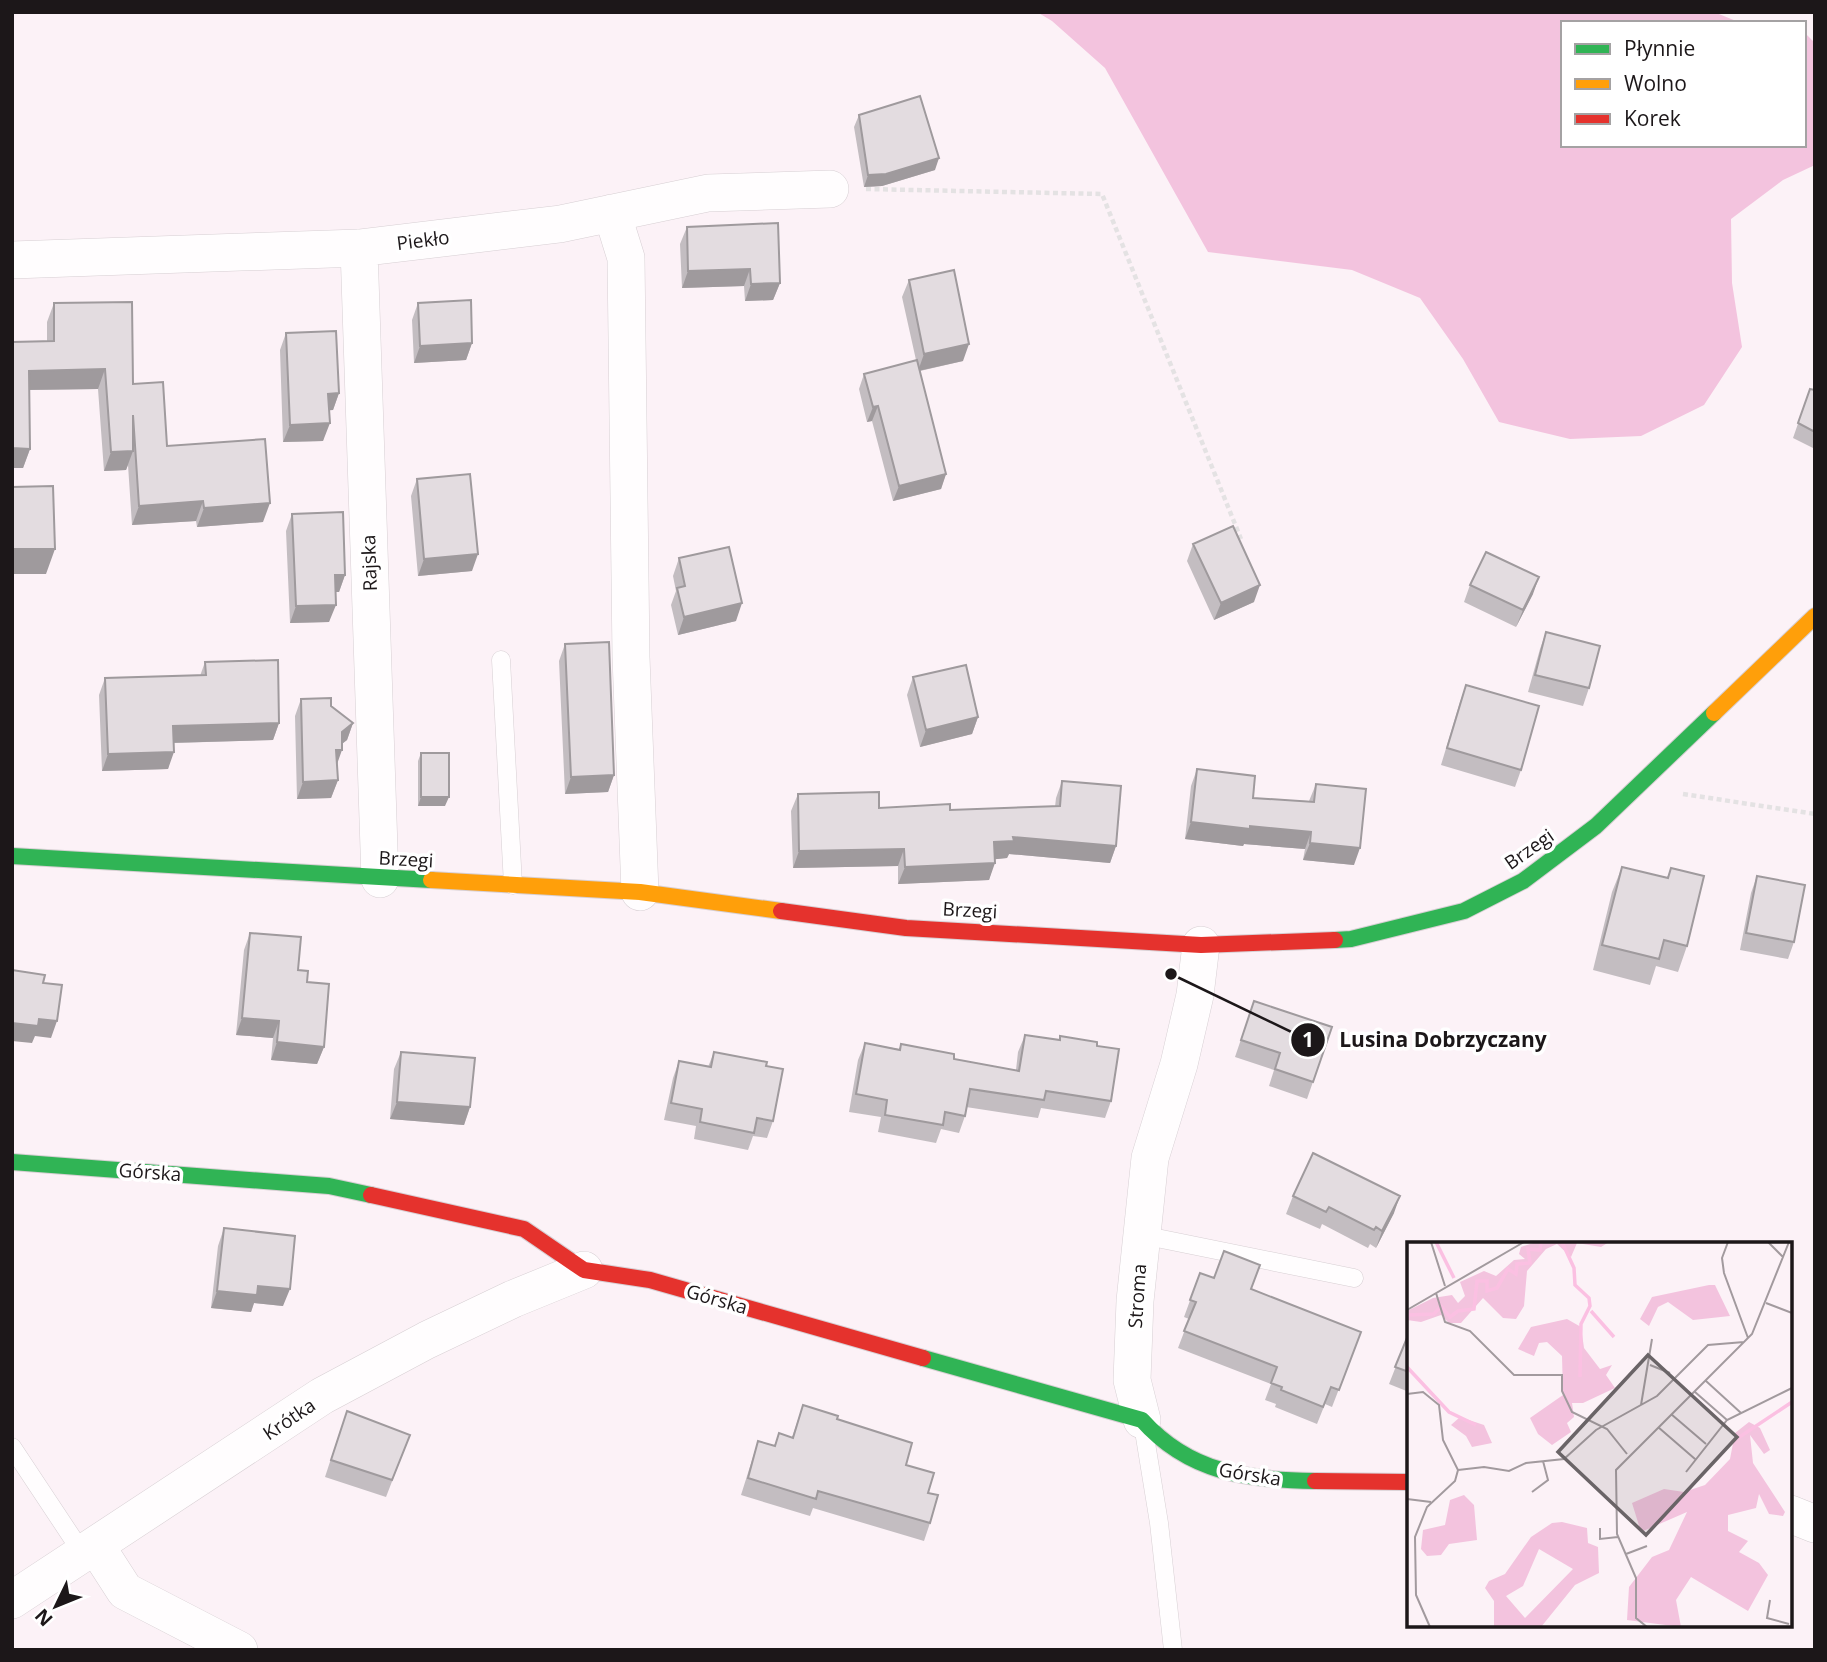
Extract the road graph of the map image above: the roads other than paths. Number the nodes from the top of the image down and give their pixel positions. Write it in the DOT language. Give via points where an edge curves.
graph roads {
  1 [pos="830,189"];
  2 [pos="612,213"];
  3 [pos="359,248"];
  4 [pos="12,260"];
  5 [pos="1815,616"];
  6 [pos="501,660"];
  7 [pos="12,856"];
  8 [pos="380,879"];
  9 [pos="513,886"];
  10 [pos="640,892"];
  11 [pos="1201,945"];
  12 [pos="12,1162"];
  13 [pos="1142,1235"];
  14 [pos="584,1270"];
  15 [pos="1354,1278"];
  16 [pos="1142,1420"];
  17 [pos="12,1447"];
  18 [pos="1407,1482"];
  19 [pos="1792,1515"];
  20 [pos="1815,1524"];
  21 [pos="89,1550"];
  22 [pos="12,1600"];
  23 [pos="239,1650"];
  24 [pos="1173,1650"];
  1 -- 2 [label="street, Piekło" via="708,193"];
  2 -- 3 [label="street, Piekło" via="559,224"];
  2 -- 10 [label="street" via="626,258 631,657"];
  3 -- 4 [label="street, Piekło"];
  3 -- 8 [label="street, Rajska"];
  5 -- 11 [label="street, Brzegi" via="1596,826 1523,881 1464,911 1351,939"];
  6 -- 9 [label="lane"];
  7 -- 8 [label="street, Brzegi"];
  8 -- 9 [label="street, Brzegi"];
  9 -- 10 [label="street, Brzegi"];
  10 -- 11 [label="street, Brzegi" via="906,928"];
  11 -- 13 [label="street, Stroma" via="1179,1064 1150,1158"];
  12 -- 14 [label="street, Górska" via="329,1186 524,1229"];
  13 -- 15 [label="lane"];
  13 -- 16 [label="street, Stroma" via="1132,1380"];
  14 -- 16 [label="street, Górska" via="663,1283"];
  14 -- 21 [label="street, Krótka" via="439,1334 322,1396"];
  16 -- 18 [label="street, Górska" via="1159,1439 1212,1469 1247,1478"];
  16 -- 24 [label="lane, Stroma"];
  17 -- 21 [label="lane"];
  19 -- 20 [label="street"];
  21 -- 22 [label="street, Krótka"];
  21 -- 23 [label="street" via="125,1591"];
}
